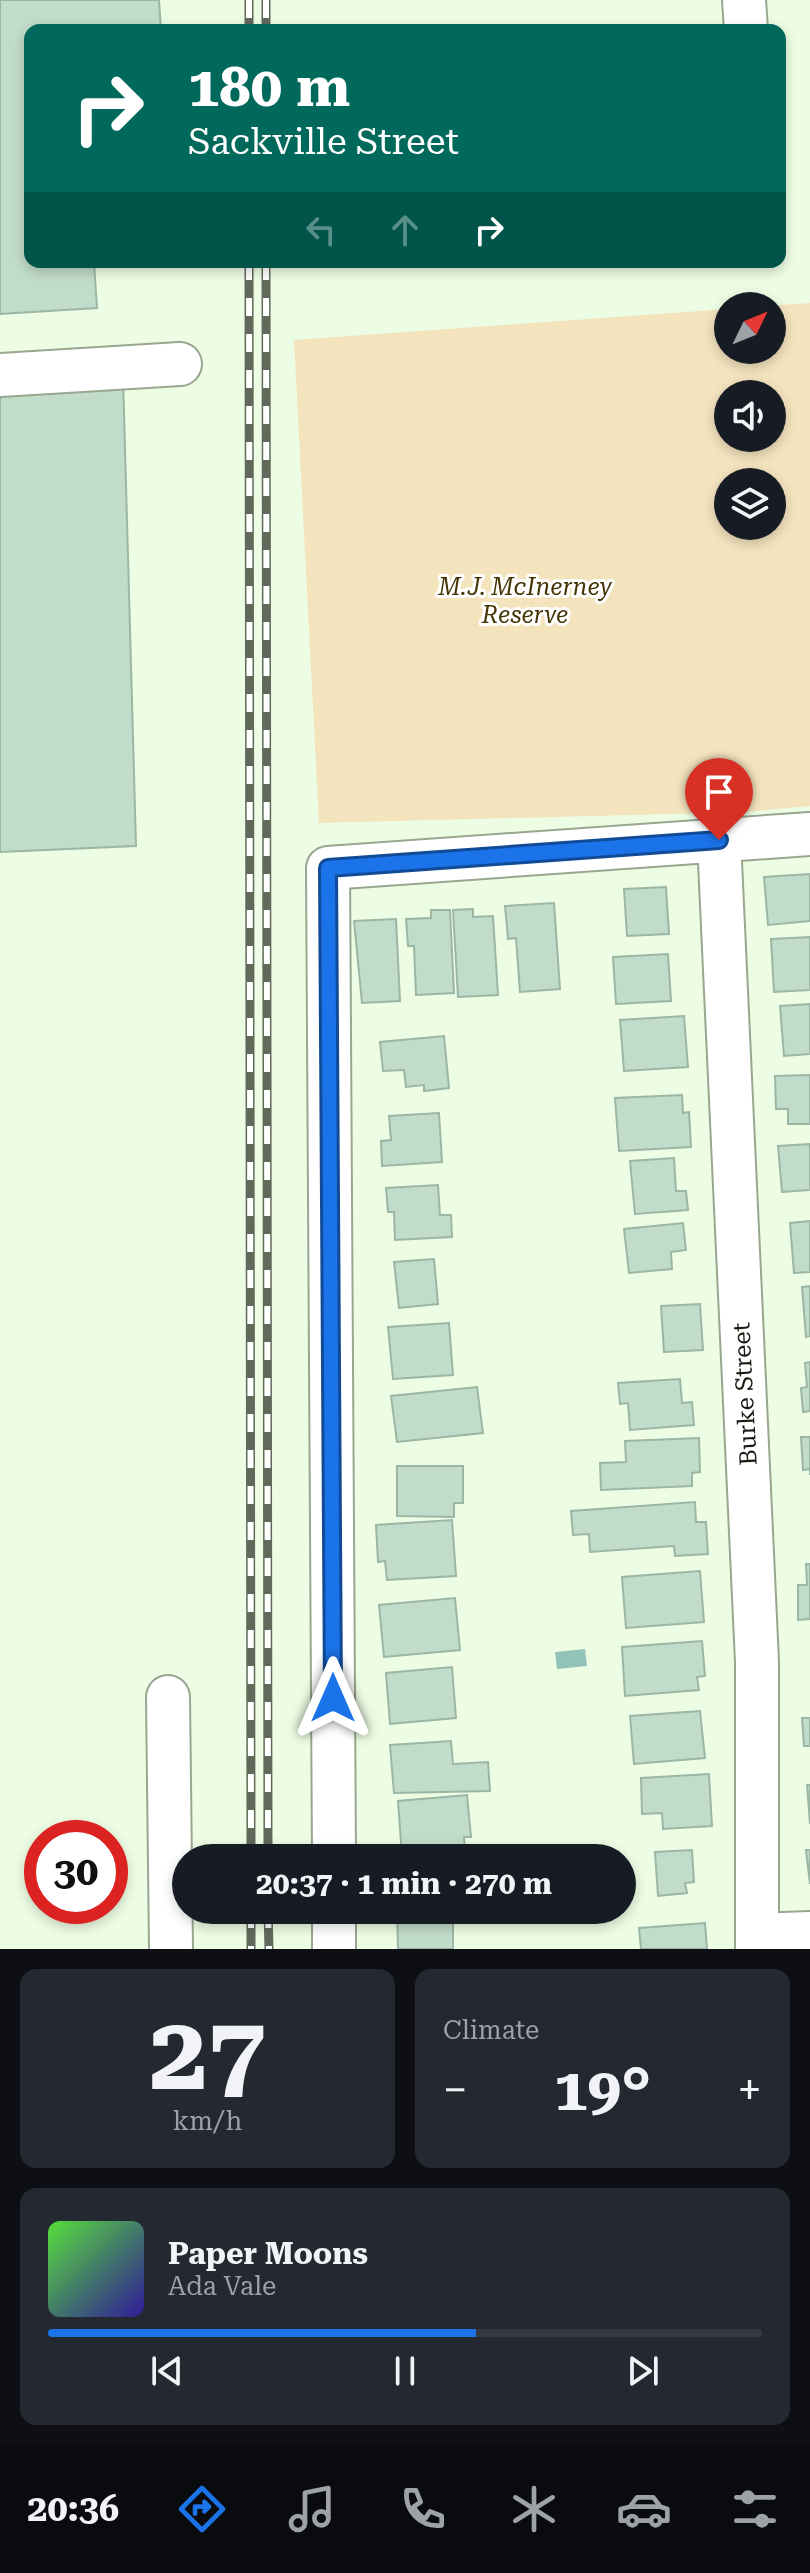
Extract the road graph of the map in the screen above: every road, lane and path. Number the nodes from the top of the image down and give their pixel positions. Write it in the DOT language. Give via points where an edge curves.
graph roads {
  1 [pos="744,0"];
  2 [pos="746,24"];
  3 [pos="180,364"];
  4 [pos="0,375"];
  5 [pos="810,834"];
  6 [pos="719,840"];
  7 [pos="168,1697"];
  8 [pos="334,1844"];
  9 [pos="334,1924"];
  10 [pos="810,1933"];
  11 [pos="757,1942"];
  12 [pos="171,1949"];
  13 [pos="334,1949"];
  1 -- 2 [label="street"];
  3 -- 4 [label="street"];
  5 -- 6 [label="street"];
  6 -- 8 [label="street" via="328,868"];
  6 -- 11 [label="street, Burke Street" via="757,1662"];
  7 -- 12 [label="street"];
  9 -- 13 [label="street"];
  10 -- 11 [label="street"];
}
